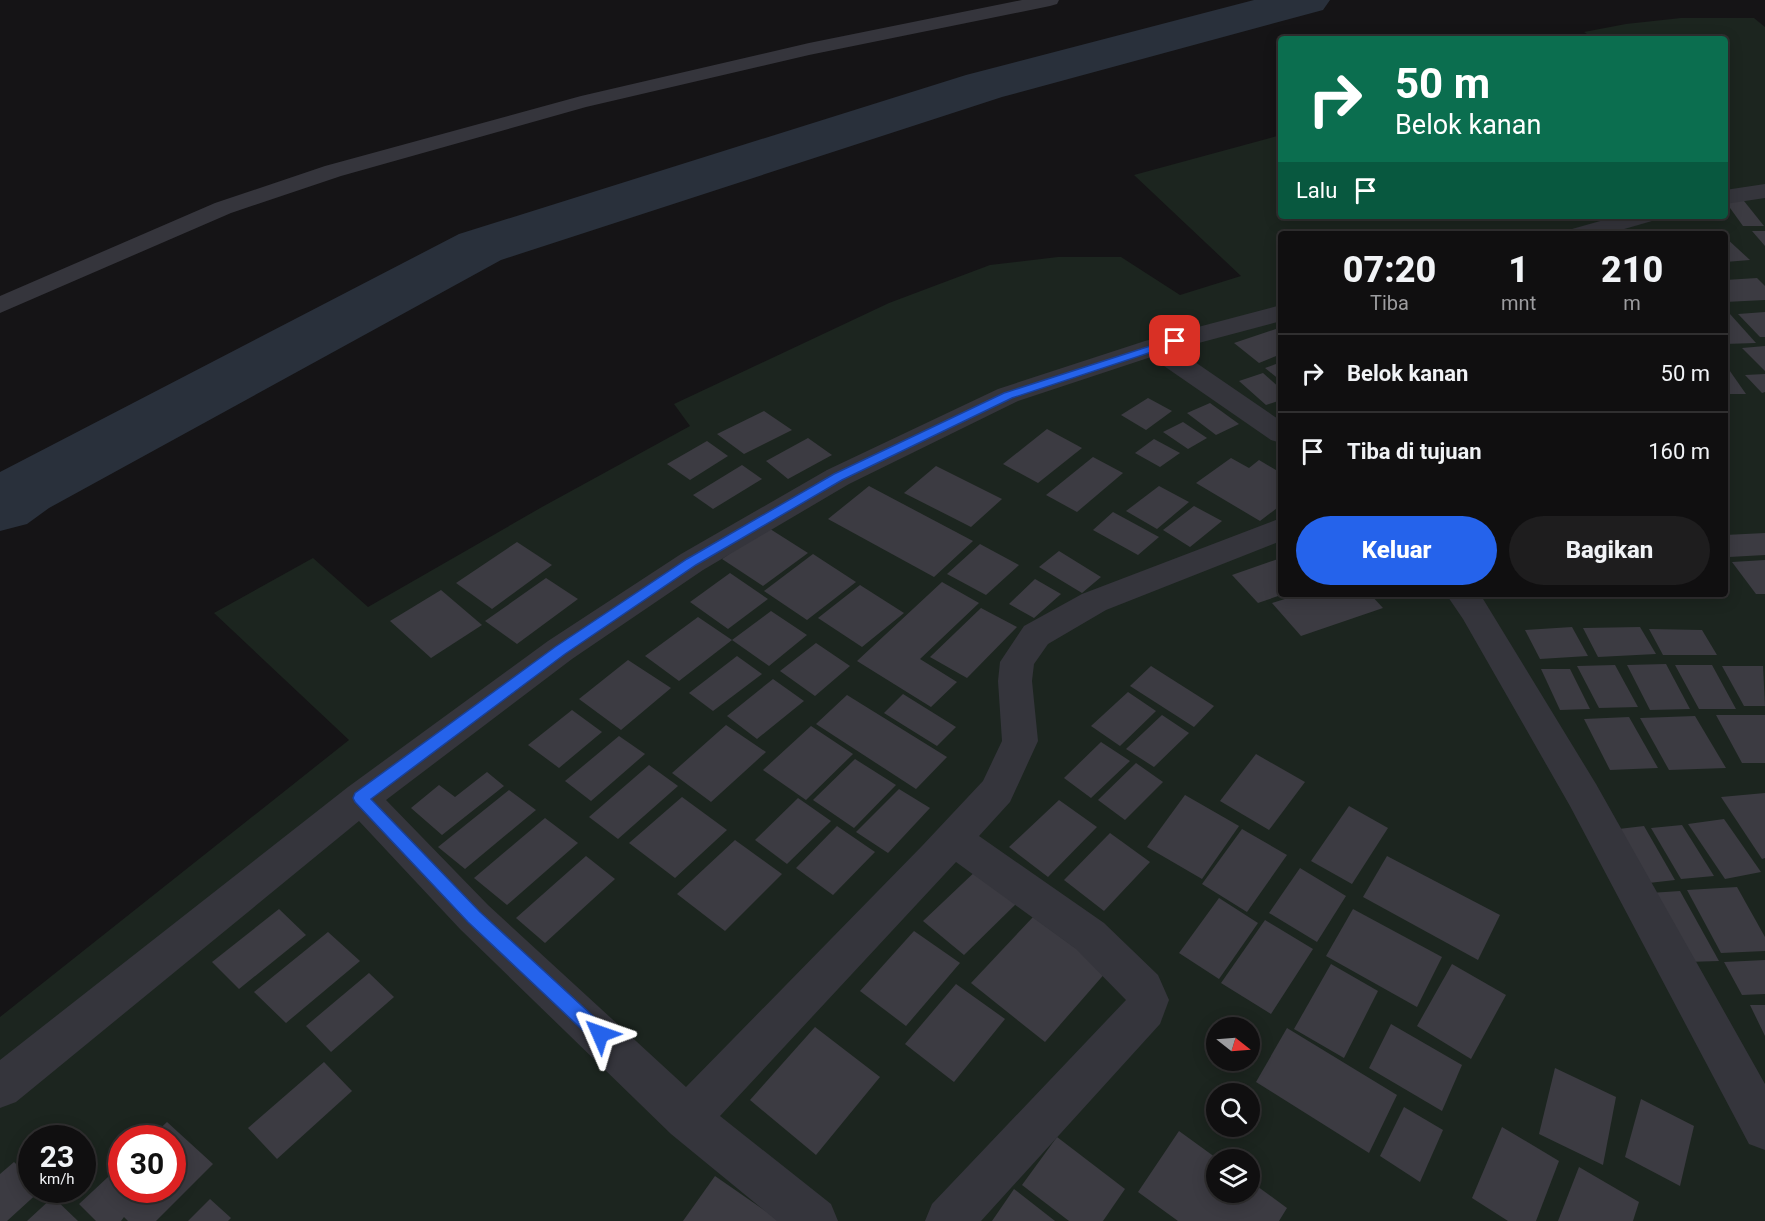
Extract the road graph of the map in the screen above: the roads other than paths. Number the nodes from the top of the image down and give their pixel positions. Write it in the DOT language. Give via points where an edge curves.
graph roads {
  1 [pos="1050,0"];
  2 [pos="1765,191"];
  3 [pos="1728,197"];
  4 [pos="1634,219"];
  5 [pos="1592,231"];
  6 [pos="0,305"];
  7 [pos="1278,314"];
  8 [pos="1154,347"];
  9 [pos="1278,432"];
  10 [pos="1278,530"];
  11 [pos="1464,597"];
  12 [pos="361,798"];
  13 [pos="953,839"];
  14 [pos="0,1087"];
  15 [pos="687,1118"];
  16 [pos="1765,1128"];
  17 [pos="814,1221"];
  18 [pos="949,1221"];
  1 -- 6 [label="street" via="809,49 581,102 344,168 223,208"];
  2 -- 3 [label="street"];
  4 -- 5 [label="street"];
  7 -- 8 [label="street"];
  8 -- 9 [label="street"];
  8 -- 12 [label="street" via="1008,396 838,477 692,562 569,644"];
  10 -- 13 [label="street" via="1094,602 1036,635 1017,662 1020,741 997,791"];
  11 -- 16 [label="street" via="1583,795"];
  12 -- 14 [label="street"];
  12 -- 15 [label="street" via="474,917"];
  13 -- 15 [label="street"];
  13 -- 18 [label="street" via="1090,936 1143,989 1148,1000 1145,1010"];
  15 -- 17 [label="street"];
}
